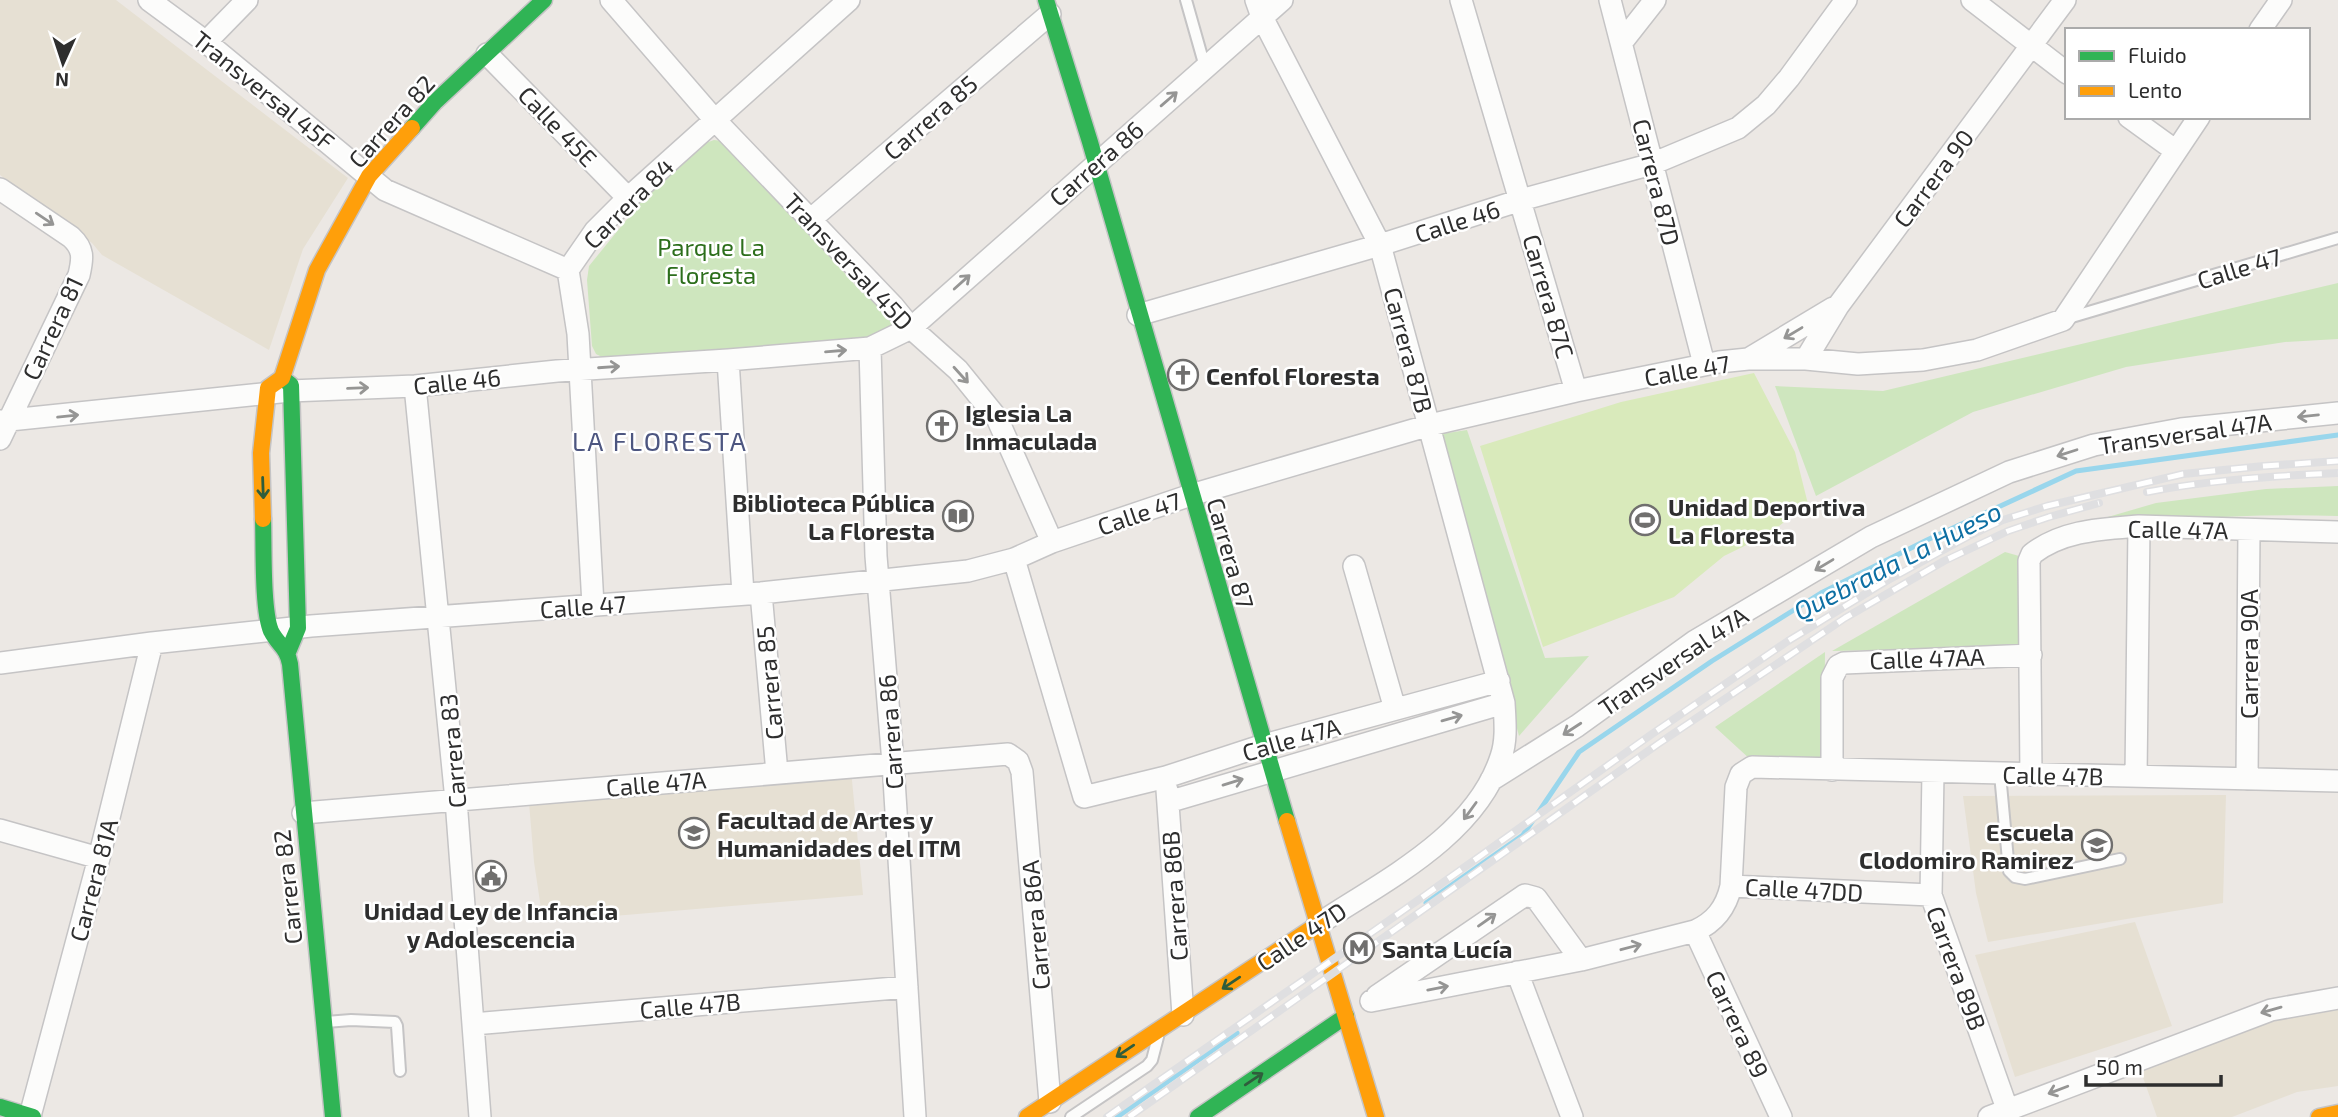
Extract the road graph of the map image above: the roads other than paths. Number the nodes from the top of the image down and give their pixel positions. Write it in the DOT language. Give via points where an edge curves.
graph roads {
  1 [pos="149,0"];
  2 [pos="247,0"];
  3 [pos="544,0"];
  4 [pos="611,0"];
  5 [pos="849,0"];
  6 [pos="1186,0"];
  7 [pos="1282,0"];
  8 [pos="1461,0"];
  9 [pos="1610,0"];
  10 [pos="1655,0"];
  11 [pos="1846,0"];
  12 [pos="1972,0"];
  13 [pos="2064,0"];
  14 [pos="2281,0"];
  15 [pos="1048,7"];
  16 [pos="1259,9"];
  17 [pos="2261,28"];
  18 [pos="206,42"];
  19 [pos="1622,43"];
  20 [pos="2031,47"];
  21 [pos="487,54"];
  22 [pos="1205,67"];
  23 [pos="2065,72"];
  24 [pos="714,119"];
  25 [pos="2132,119"];
  26 [pos="2198,119"];
  27 [pos="2176,151"];
  28 [pos="1096,162"];
  29 [pos="1652,164"];
  30 [pos="369,176"];
  31 [pos="0,189"];
  32 [pos="628,198"];
  33 [pos="1521,200"];
  34 [pos="810,220"];
  35 [pos="2338,239"];
  36 [pos="1380,245"];
  37 [pos="568,270"];
  38 [pos="1838,306"];
  39 [pos="1138,315"];
  40 [pos="2063,320"];
  41 [pos="911,328"];
  42 [pos="870,348"];
  43 [pos="1748,359"];
  44 [pos="1806,359"];
  45 [pos="728,360"];
  46 [pos="1704,364"];
  47 [pos="580,369"];
  48 [pos="415,386"];
  49 [pos="280,387"];
  50 [pos="1576,391"];
  51 [pos="2338,413"];
  52 [pos="1430,425"];
  53 [pos="2,427"];
  54 [pos="1191,495"];
  55 [pos="2139,526"];
  56 [pos="2249,530"];
  57 [pos="2338,532"];
  58 [pos="1052,542"];
  59 [pos="1014,559"];
  60 [pos="1354,566"];
  61 [pos="878,582"];
  62 [pos="752,593"];
  63 [pos="593,605"];
  64 [pos="439,618"];
  65 [pos="298,628"];
  66 [pos="271,630"];
  67 [pos="152,643"];
  68 [pos="288,652"];
  69 [pos="2031,655"];
  70 [pos="0,663"];
  71 [pos="1499,681"];
  72 [pos="1504,703"];
  73 [pos="1395,709"];
  74 [pos="1264,745"];
  75 [pos="1008,754"];
  76 [pos="893,763"];
  77 [pos="1272,770"];
  78 [pos="1832,770"];
  79 [pos="1933,772"];
  80 [pos="777,773"];
  81 [pos="2000,774"];
  82 [pos="2031,775"];
  83 [pos="2136,776"];
  84 [pos="1166,777"];
  85 [pos="1491,779"];
  86 [pos="2247,779"];
  87 [pos="2338,781"];
  88 [pos="456,800"];
  89 [pos="1168,802"];
  90 [pos="303,813"];
  91 [pos="0,830"];
  92 [pos="99,858"];
  93 [pos="2120,859"];
  94 [pos="1731,886"];
  95 [pos="1931,895"];
  96 [pos="1317,925"];
  97 [pos="1695,931"];
  98 [pos="1580,960"];
  99 [pos="1517,972"];
  100 [pos="907,987"];
  101 [pos="2338,998"];
  102 [pos="1371,1001"];
  103 [pos="1183,1014"];
  104 [pos="1346,1016"];
  105 [pos="323,1022"];
  106 [pos="473,1024"];
  107 [pos="1161,1027"];
  108 [pos="400,1072"];
  109 [pos="1050,1102"];
  110 [pos="0,1107"];
  111 [pos="2338,1113"];
  112 [pos="2002,1115"];
  113 [pos="32,1116"];
  114 [pos="333,1117"];
  115 [pos="480,1117"];
  116 [pos="915,1117"];
  117 [pos="1027,1117"];
  118 [pos="1071,1117"];
  119 [pos="1198,1117"];
  120 [pos="1377,1117"];
  121 [pos="1572,1117"];
  122 [pos="1781,1117"];
  123 [pos="2319,1117"];
  1 -- 18 [label="street, Transversal 45F"];
  2 -- 18 [label="street"];
  3 -- 21 [label="street, Carrera 82"];
  4 -- 24 [label="street, Transversal 45D"];
  5 -- 24 [label="street, Carrera 84"];
  6 -- 22 [label="lane"];
  7 -- 16 [label="street, Carrera 86"];
  8 -- 33 [label="street, Carrera 87C"];
  9 -- 19 [label="street, Carrera 87D"];
  10 -- 19 [label="street"];
  11 -- 29 [label="street, Calle 46" via="1766,105 1738,128"];
  12 -- 20 [label="street"];
  13 -- 20 [label="street, Carrera 90"];
  14 -- 17 [label="street"];
  15 -- 28 [label="street, Carrera 87"];
  15 -- 34 [label="street, Carrera 85"];
  16 -- 22 [label="street, Carrera 86"];
  16 -- 36 [label="street, Carrera 87B"];
  18 -- 30 [label="street, Transversal 45F"];
  19 -- 29 [label="street, Carrera 87D"];
  20 -- 23 [label="street"];
  20 -- 38 [label="street, Carrera 90"];
  21 -- 30 [label="street, Carrera 82" via="435,102"];
  21 -- 32 [label="street, Calle 45E"];
  28 -- 22 [label="street, Carrera 86, one-way"];
  24 -- 32 [label="street, Carrera 84"];
  24 -- 34 [label="street, Transversal 45D"];
  25 -- 27 [label="street"];
  26 -- 27 [label="street"];
  27 -- 40 [label="street"];
  28 -- 39 [label="street, Carrera 87"];
  41 -- 28 [label="street, Carrera 86, one-way"];
  29 -- 33 [label="street, Calle 46"];
  29 -- 46 [label="street, Carrera 87D"];
  30 -- 37 [label="street, Transversal 45F" via="385,190"];
  30 -- 49 [label="street, Carrera 82" via="317,270"];
  31 -- 53 [label="street, Carrera 81, one-way" via="71,237 83,254 79,275"];
  32 -- 37 [label="street, Carrera 84" via="595,231"];
  33 -- 36 [label="street, Calle 46"];
  33 -- 50 [label="street, Carrera 87C"];
  34 -- 41 [label="street, Transversal 45D"];
  35 -- 40 [label="lane, Calle 47"];
  36 -- 39 [label="street, Calle 46"];
  36 -- 52 [label="street, Carrera 87B"];
  37 -- 47 [label="street, Carrera 84"];
  38 -- 43 [label="street, one-way"];
  38 -- 44 [label="street, Carrera 90"];
  39 -- 54 [label="street, Carrera 87"];
  40 -- 44 [label="street, Calle 47" via="1977,350 1923,360 1858,363"];
  41 -- 42 [label="street, Calle 46"];
  41 -- 58 [label="street, Transversal 45D, one-way" via="958,370 997,418"];
  45 -- 42 [label="street, Calle 46, one-way"];
  42 -- 61 [label="street, Carrera 86"];
  43 -- 44 [label="street, Calle 47"];
  43 -- 46 [label="street, Calle 47"];
  47 -- 45 [label="street, Calle 46, one-way"];
  45 -- 62 [label="street, Carrera 85"];
  46 -- 50 [label="street, Calle 47"];
  47 -- 48 [label="street, Calle 46"];
  47 -- 63 [label="street, Carrera 84"];
  49 -- 48 [label="street, Calle 46, one-way"];
  48 -- 64 [label="street, Carrera 83"];
  53 -- 49 [label="street, Calle 46, one-way"];
  49 -- 65 [label="street, Carrera 82"];
  49 -- 66 [label="street, Carrera 82, one-way" via="261,453"];
  50 -- 52 [label="street, Calle 47"];
  51 -- 85 [label="street, Transversal 47A, one-way" via="2180,429 2094,444 2009,472 1871,537 1707,634 1577,726"];
  52 -- 54 [label="street, Calle 47"];
  52 -- 71 [label="street, Carrera 87B"];
  54 -- 58 [label="street, Calle 47"];
  54 -- 74 [label="street, Carrera 87"];
  55 -- 56 [label="street, Calle 47A"];
  55 -- 69 [label="street, Calle 47A" via="2058,538 2032,554"];
  55 -- 83 [label="street"];
  56 -- 57 [label="street, Calle 47A"];
  56 -- 86 [label="street, Carrera 90A"];
  58 -- 59 [label="street, Calle 47"];
  59 -- 61 [label="street, Calle 47" via="968,571"];
  59 -- 84 [label="street, Calle 47A" via="1084,797"];
  60 -- 73 [label="street"];
  61 -- 62 [label="street, Calle 47"];
  61 -- 76 [label="street, Carrera 86"];
  62 -- 63 [label="street, Calle 47"];
  62 -- 80 [label="street, Carrera 85"];
  63 -- 64 [label="street, Calle 47"];
  64 -- 65 [label="street, Calle 47"];
  64 -- 88 [label="street, Carrera 83"];
  65 -- 66 [label="street, Calle 47"];
  65 -- 68 [label="street, Carrera 82"];
  66 -- 67 [label="street, Calle 47"];
  66 -- 68 [label="street, Carrera 82"];
  67 -- 70 [label="street, Calle 47"];
  67 -- 92 [label="street, Carrera 81A"];
  68 -- 90 [label="street, Carrera 82"];
  69 -- 78 [label="street, Calle 47AA" via="1851,661 1838,666 1832,678"];
  69 -- 82 [label="street"];
  71 -- 72 [label="street, Carrera 87B"];
  71 -- 73 [label="street, Calle 47A"];
  77 -- 72 [label="street, Calle 47A, one-way"];
  72 -- 85 [label="street, Calle 47D" via="1502,756"];
  73 -- 74 [label="street, Calle 47A"];
  74 -- 77 [label="street, Carrera 87"];
  74 -- 84 [label="street, Calle 47A"];
  75 -- 76 [label="street, Calle 47A"];
  75 -- 109 [label="street, Carrera 86A" via="1018,761 1022,772"];
  76 -- 80 [label="street, Calle 47A"];
  76 -- 100 [label="street, Carrera 86"];
  89 -- 77 [label="street, Calle 47A, one-way"];
  77 -- 96 [label="street, Carrera 87"];
  78 -- 79 [label="street, Calle 47B"];
  78 -- 94 [label="street, Calle 47B" via="1745,770 1736,787"];
  79 -- 81 [label="street, Calle 47B"];
  79 -- 95 [label="street, Carrera 89B"];
  80 -- 88 [label="street, Calle 47A"];
  81 -- 82 [label="street, Calle 47B"];
  81 -- 93 [label="lane" via="2009,872 2015,877 2025,879"];
  82 -- 83 [label="street, Calle 47B"];
  83 -- 86 [label="street, Calle 47B"];
  84 -- 89 [label="street, Carrera 86B"];
  85 -- 96 [label="street, Calle 47D, one-way" via="1463,821 1437,846"];
  86 -- 87 [label="street, Calle 47B"];
  88 -- 90 [label="street, Calle 47A"];
  88 -- 106 [label="street, Carrera 83"];
  89 -- 103 [label="street, Carrera 86B"];
  90 -- 105 [label="street, Carrera 82"];
  91 -- 92 [label="street"];
  92 -- 113 [label="street, Carrera 81A"];
  94 -- 95 [label="street, Calle 47DD"];
  94 -- 97 [label="street, Calle 47DD" via="1720,913"];
  95 -- 112 [label="street, Carrera 89B"];
  96 -- 103 [label="street, Calle 47D, one-way"];
  96 -- 104 [label="street, Carrera 87"];
  98 -- 97 [label="street, Calle 47DD, one-way"];
  97 -- 122 [label="street, Carrera 89"];
  98 -- 99 [label="street, Calle 47DD"];
  102 -- 98 [label="street, Calle 47DD, one-way" via="1525,895 1536,898"];
  102 -- 99 [label="street, Calle 47DD, one-way"];
  99 -- 121 [label="street"];
  100 -- 106 [label="street, Calle 47B"];
  100 -- 116 [label="street, Carrera 86"];
  101 -- 112 [label="street, one-way" via="2271,1010"];
  102 -- 104 [label="street, Calle 47DD"];
  103 -- 107 [label="street, Calle 47D"];
  119 -- 104 [label="street, Calle 47DD, one-way"];
  104 -- 120 [label="street, Carrera 87"];
  105 -- 108 [label="lane" via="395,1022"];
  105 -- 114 [label="street, Carrera 82"];
  106 -- 115 [label="street, Carrera 83"];
  107 -- 109 [label="street, Calle 47D, one-way"];
  107 -- 118 [label="lane" via="1147,1066"];
  109 -- 117 [label="street, Calle 47D"];
  110 -- 113 [label="street"];
  111 -- 123 [label="street"];
}
